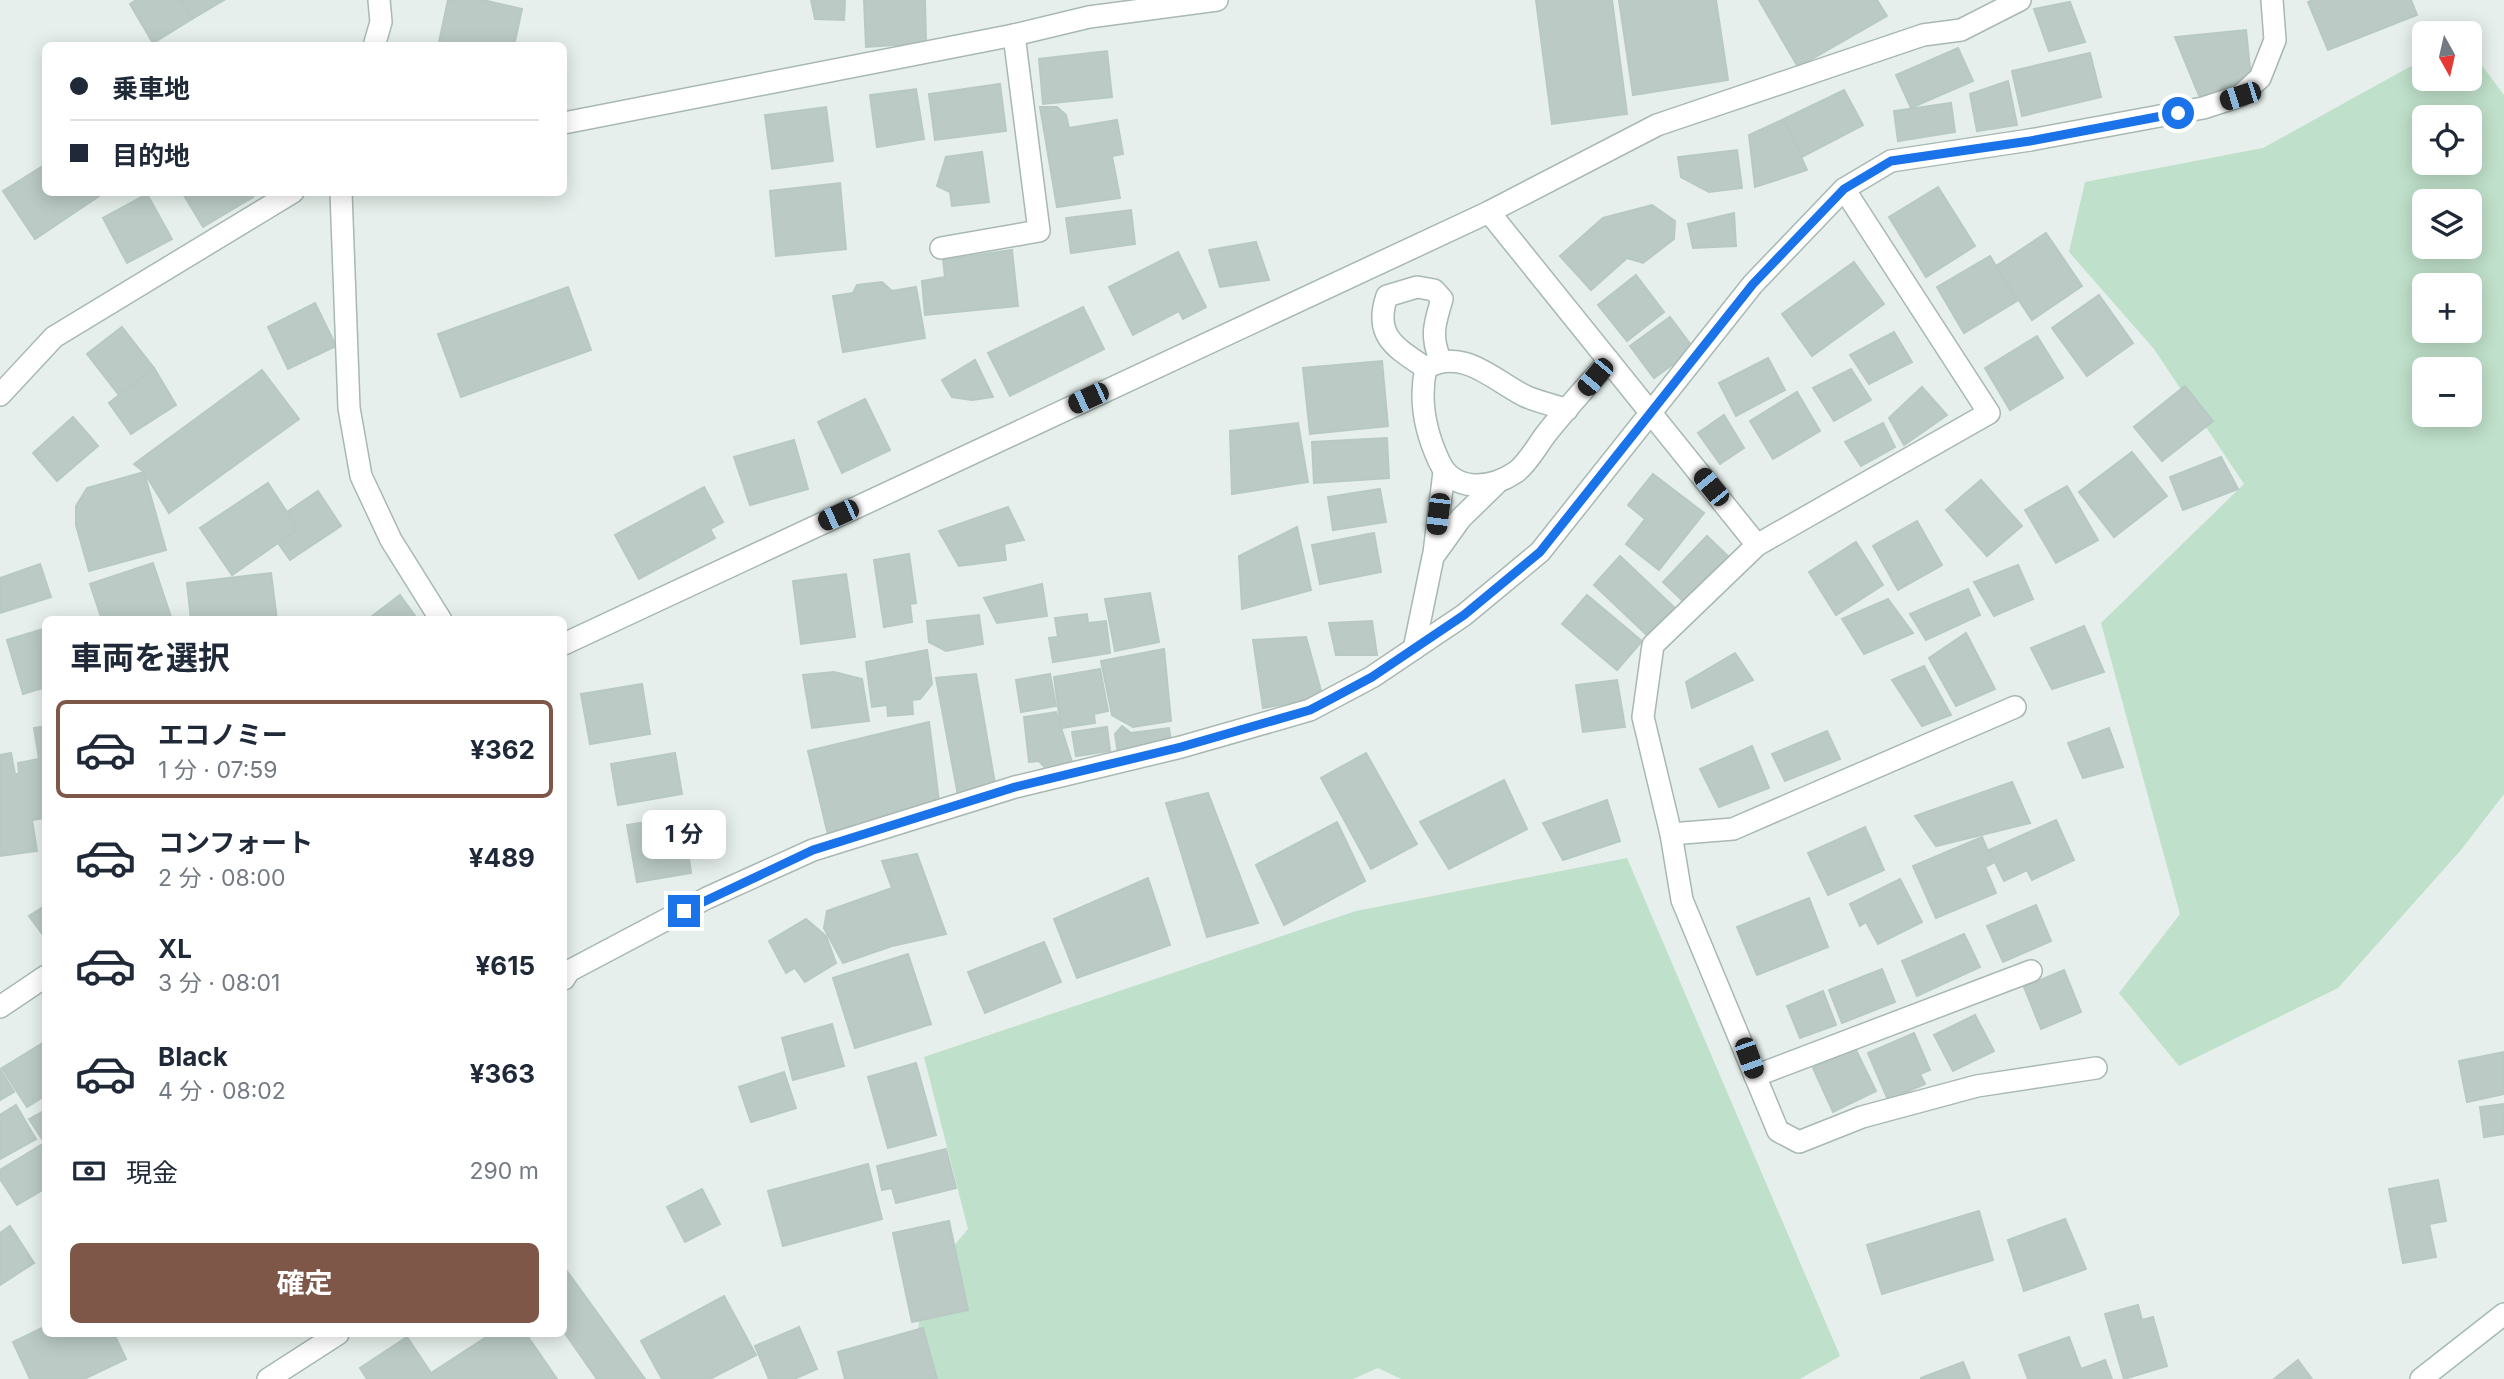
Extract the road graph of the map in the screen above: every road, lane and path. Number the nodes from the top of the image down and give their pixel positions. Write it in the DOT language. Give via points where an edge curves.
graph roads {
  1 [pos="379,0"];
  2 [pos="1217,0"];
  3 [pos="2020,0"];
  4 [pos="2273,0"];
  5 [pos="1014,36"];
  6 [pos="375,42"];
  7 [pos="567,122"];
  8 [pos="1844,189"];
  9 [pos="286,196"];
  10 [pos="341,196"];
  11 [pos="1489,212"];
  12 [pos="941,248"];
  13 [pos="1609,361"];
  14 [pos="0,395"];
  15 [pos="1567,410"];
  16 [pos="1649,411"];
  17 [pos="1444,472"];
  18 [pos="1497,483"];
  19 [pos="1757,545"];
  20 [pos="1433,557"];
  21 [pos="438,616"];
  22 [pos="567,643"];
  23 [pos="1414,649"];
  24 [pos="2015,707"];
  25 [pos="1671,834"];
  26 [pos="567,967"];
  27 [pos="2031,971"];
  28 [pos="42,979"];
  29 [pos="0,1007"];
  30 [pos="2096,1068"];
  31 [pos="1755,1076"];
  32 [pos="2504,1314"];
  33 [pos="333,1337"];
  34 [pos="268,1379"];
  35 [pos="2421,1379"];
  1 -- 6 [label="street" via="381,22"];
  2 -- 5 [label="street" via="1089,17"];
  3 -- 11 [label="street" via="1962,30 1923,35 1657,125"];
  4 -- 8 [label="street" via="2275,40 2260,78 2240,96 2203,108 2030,141 1891,161"];
  5 -- 7 [label="street"];
  5 -- 12 [label="street" via="1039,232"];
  8 -- 16 [label="street" via="1753,284"];
  8 -- 19 [label="street" via="1989,413"];
  9 -- 14 [label="street" via="54,337"];
  10 -- 21 [label="street" via="349,408 361,476 391,540"];
  11 -- 13 [label="street"];
  11 -- 22 [label="street"];
  13 -- 15 [label="street"];
  13 -- 16 [label="street"];
  15 -- 17 [label="street" via="1526,397 1467,363 1433,363 1421,391 1433,449"];
  15 -- 18 [label="street" via="1518,470"];
  16 -- 19 [label="street"];
  16 -- 23 [label="street" via="1540,552 1464,615"];
  17 -- 18 [label="street" via="1456,481 1480,486"];
  17 -- 20 [label="street"];
  18 -- 20 [label="street" via="1461,518"];
  19 -- 25 [label="street" via="1654,645 1643,717"];
  20 -- 23 [label="street"];
  23 -- 26 [label="street" via="1310,710 1015,787 813,850"];
  24 -- 25 [label="street" via="1733,829"];
  25 -- 31 [label="street" via="1682,900"];
  27 -- 31 [label="street"];
  28 -- 29 [label="street"];
  30 -- 31 [label="street" via="1978,1086 1862,1116 1799,1142 1778,1131"];
  32 -- 35 [label="street"];
  33 -- 34 [label="street"];
}
